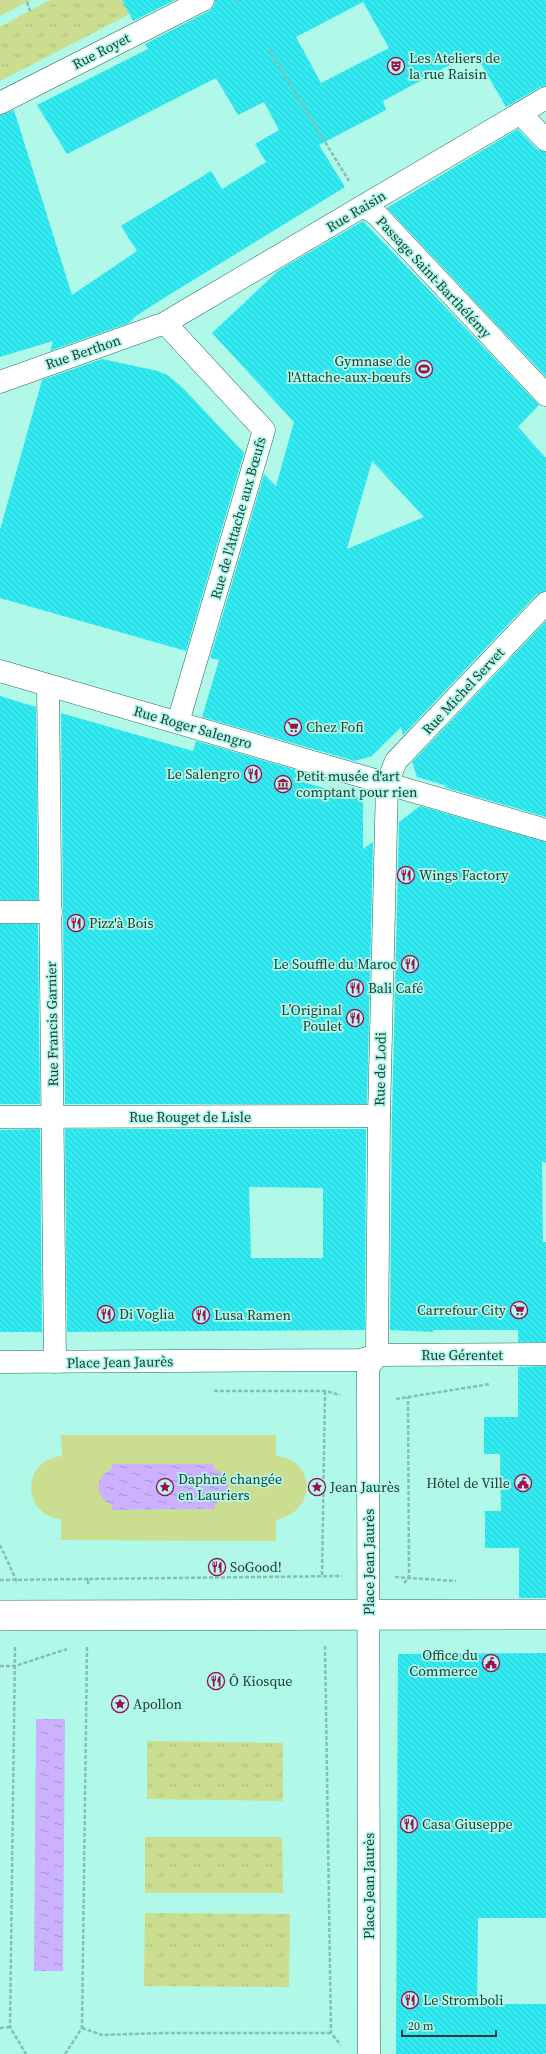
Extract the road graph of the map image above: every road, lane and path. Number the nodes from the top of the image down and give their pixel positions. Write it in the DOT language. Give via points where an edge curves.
graph roads {
  1 [pos="203,0"];
  2 [pos="27,2"];
  3 [pos="30,11"];
  4 [pos="269,50"];
  5 [pos="546,98"];
  6 [pos="0,103"];
  7 [pos="520,113"];
  8 [pos="546,140"];
  9 [pos="364,206"];
  10 [pos="165,323"];
  11 [pos="0,382"];
  12 [pos="546,395"];
  13 [pos="544,608"];
  14 [pos="0,671"];
  15 [pos="48,685"];
  16 [pos="178,722"];
  17 [pos="387,783"];
  18 [pos="546,830"];
  19 [pos="0,912"];
  20 [pos="51,912"];
  21 [pos="379,1116"];
  22 [pos="0,1117"];
  23 [pos="53,1117"];
  24 [pos="546,1354"];
  25 [pos="377,1355"];
  26 [pos="0,1362"];
  27 [pos="55,1362"];
  28 [pos="325,1383"];
  29 [pos="494,1383"];
  30 [pos="206,1391"];
  31 [pos="325,1391"];
  32 [pos="408,1397"];
  33 [pos="368,1401"];
  34 [pos="322,1575"];
  35 [pos="369,1577"];
  36 [pos="409,1578"];
  37 [pos="88,1579"];
  38 [pos="0,1580"];
  39 [pos="464,1582"];
  40 [pos="546,1608"];
  41 [pos="0,1609"];
  42 [pos="87,1616"];
  43 [pos="369,1616"];
  44 [pos="546,1621"];
  45 [pos="8,1622"];
  46 [pos="325,1641"];
  47 [pos="10,2027"];
  48 [pos="0,2028"];
  49 [pos="82,2028"];
  50 [pos="331,2033"];
  51 [pos="345,2049"];
  52 [pos="26,2054"];
  53 [pos="65,2054"];
  54 [pos="369,2054"];
  1 -- 6 [label="street, Rue Royet"];
  2 -- 3 [label="path"];
  4 -- 9 [label="path, Passage Saint-Barthélémy"];
  5 -- 7 [label="street, Rue Raisin"];
  7 -- 8 [label="street"];
  7 -- 9 [label="street, Rue Raisin"];
  9 -- 10 [label="street, Rue Raisin"];
  9 -- 12 [label="street, Passage Saint-Barthélémy" via="376,215"];
  10 -- 11 [label="street, Rue Berthon"];
  10 -- 16 [label="street, Rue de l'Attache aux Bœufs" via="264,430"];
  13 -- 17 [label="street, Rue Michel Servet" via="396,762"];
  14 -- 15 [label="street, Rue Roger Salengro"];
  15 -- 16 [label="street, Rue Roger Salengro"];
  15 -- 20 [label="street, Rue Francis Garnier"];
  16 -- 17 [label="street, Rue Roger Salengro"];
  17 -- 18 [label="street, Rue Roger Salengro"];
  17 -- 21 [label="street, Rue de Lodi"];
  19 -- 20 [label="street"];
  20 -- 23 [label="street, Rue Francis Garnier"];
  21 -- 23 [label="street, Rue Rouget de Lisle"];
  21 -- 25 [label="street, Rue de Lodi"];
  22 -- 23 [label="street, Rue Rouget de Lisle"];
  23 -- 27 [label="street, Rue Francis Garnier"];
  24 -- 25 [label="street, Rue Gérentet"];
  25 -- 27 [label="street, Place Jean Jaurès" via="360,1360"];
  25 -- 33 [label="street, Place Jean Jaurès" via="368,1368"];
  26 -- 27 [label="street, Place Jean Jaurès"];
  28 -- 31 [label="path"];
  29 -- 32 [label="path"];
  30 -- 31 [label="path"];
  31 -- 33 [label="path"];
  31 -- 34 [label="path"];
  32 -- 33 [label="path"];
  32 -- 36 [label="path"];
  33 -- 35 [label="street, Place Jean Jaurès"];
  34 -- 35 [label="path"];
  34 -- 37 [label="path"];
  35 -- 36 [label="path"];
  35 -- 43 [label="street, Place Jean Jaurès"];
  36 -- 39 [label="path"];
  37 -- 38 [label="path"];
  37 -- 42 [label="path"];
  40 -- 43 [label="lane"];
  41 -- 42 [label="lane"];
  42 -- 43 [label="lane"];
  42 -- 45 [label="lane"];
  42 -- 49 [label="path"];
  43 -- 44 [label="lane"];
  43 -- 54 [label="street, Place Jean Jaurès"];
  45 -- 47 [label="path"];
  46 -- 50 [label="path"];
  47 -- 48 [label="path"];
  47 -- 52 [label="path"];
  49 -- 50 [label="path" via="102,2035"];
  49 -- 53 [label="path"];
  50 -- 51 [label="path"];
}
